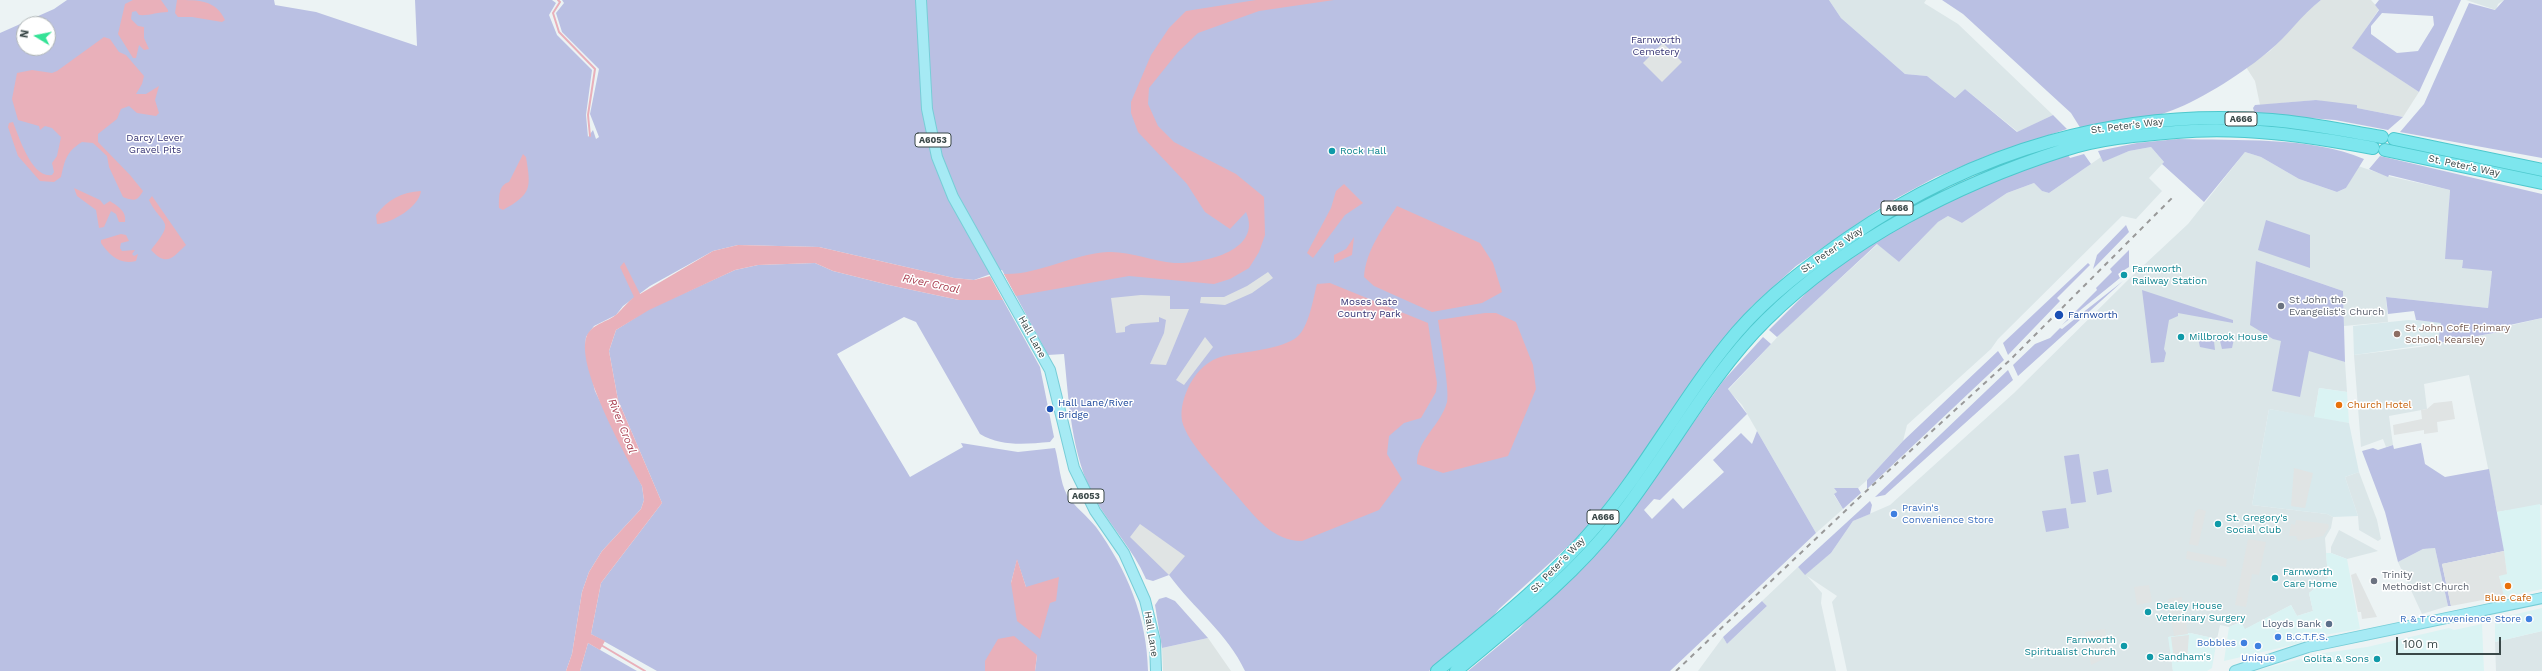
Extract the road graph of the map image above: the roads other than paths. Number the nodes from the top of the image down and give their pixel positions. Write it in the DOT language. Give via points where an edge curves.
graph roads {
  1 [pos="921,0"];
  2 [pos="2382,137"];
  3 [pos="2394,139"];
  4 [pos="2491,160"];
  5 [pos="2542,166"];
  6 [pos="2542,170"];
  7 [pos="2489,172"];
  8 [pos="2542,183"];
  9 [pos="2542,187"];
  10 [pos="2542,598"];
  11 [pos="1156,671"];
  12 [pos="1437,671"];
  13 [pos="1456,671"];
  14 [pos="2235,671"];
  1 -- 11 [label="main road, Hall Lane / A6053" via="927,109 937,157 953,197 1050,370 1074,468 1095,511 1124,554 1145,600 1155,641"];
  2 -- 12 [label="highway, St. Peter's Way / A666" via="2274,120 2235,118 2182,119 2098,128 2056,138 2013,153 1953,178 1877,218 1799,272 1757,310 1700,381 1631,482 1560,567 1522,602"];
  3 -- 4 [label="highway, St. Peter's Way"];
  4 -- 5 [label="highway"];
  4 -- 6 [label="highway"];
  7 -- 8 [label="highway, St. Peter's Way"];
  7 -- 9 [label="highway, A666"];
  7 -- 13 [label="highway, St. Peter's Way / A666" via="2304,136 2220,130 2105,140 2064,150 1953,192 1886,228 1811,281 1766,319 1746,342 1616,521 1562,580"];
  10 -- 14 [label="main road" via="2290,652"];
}
